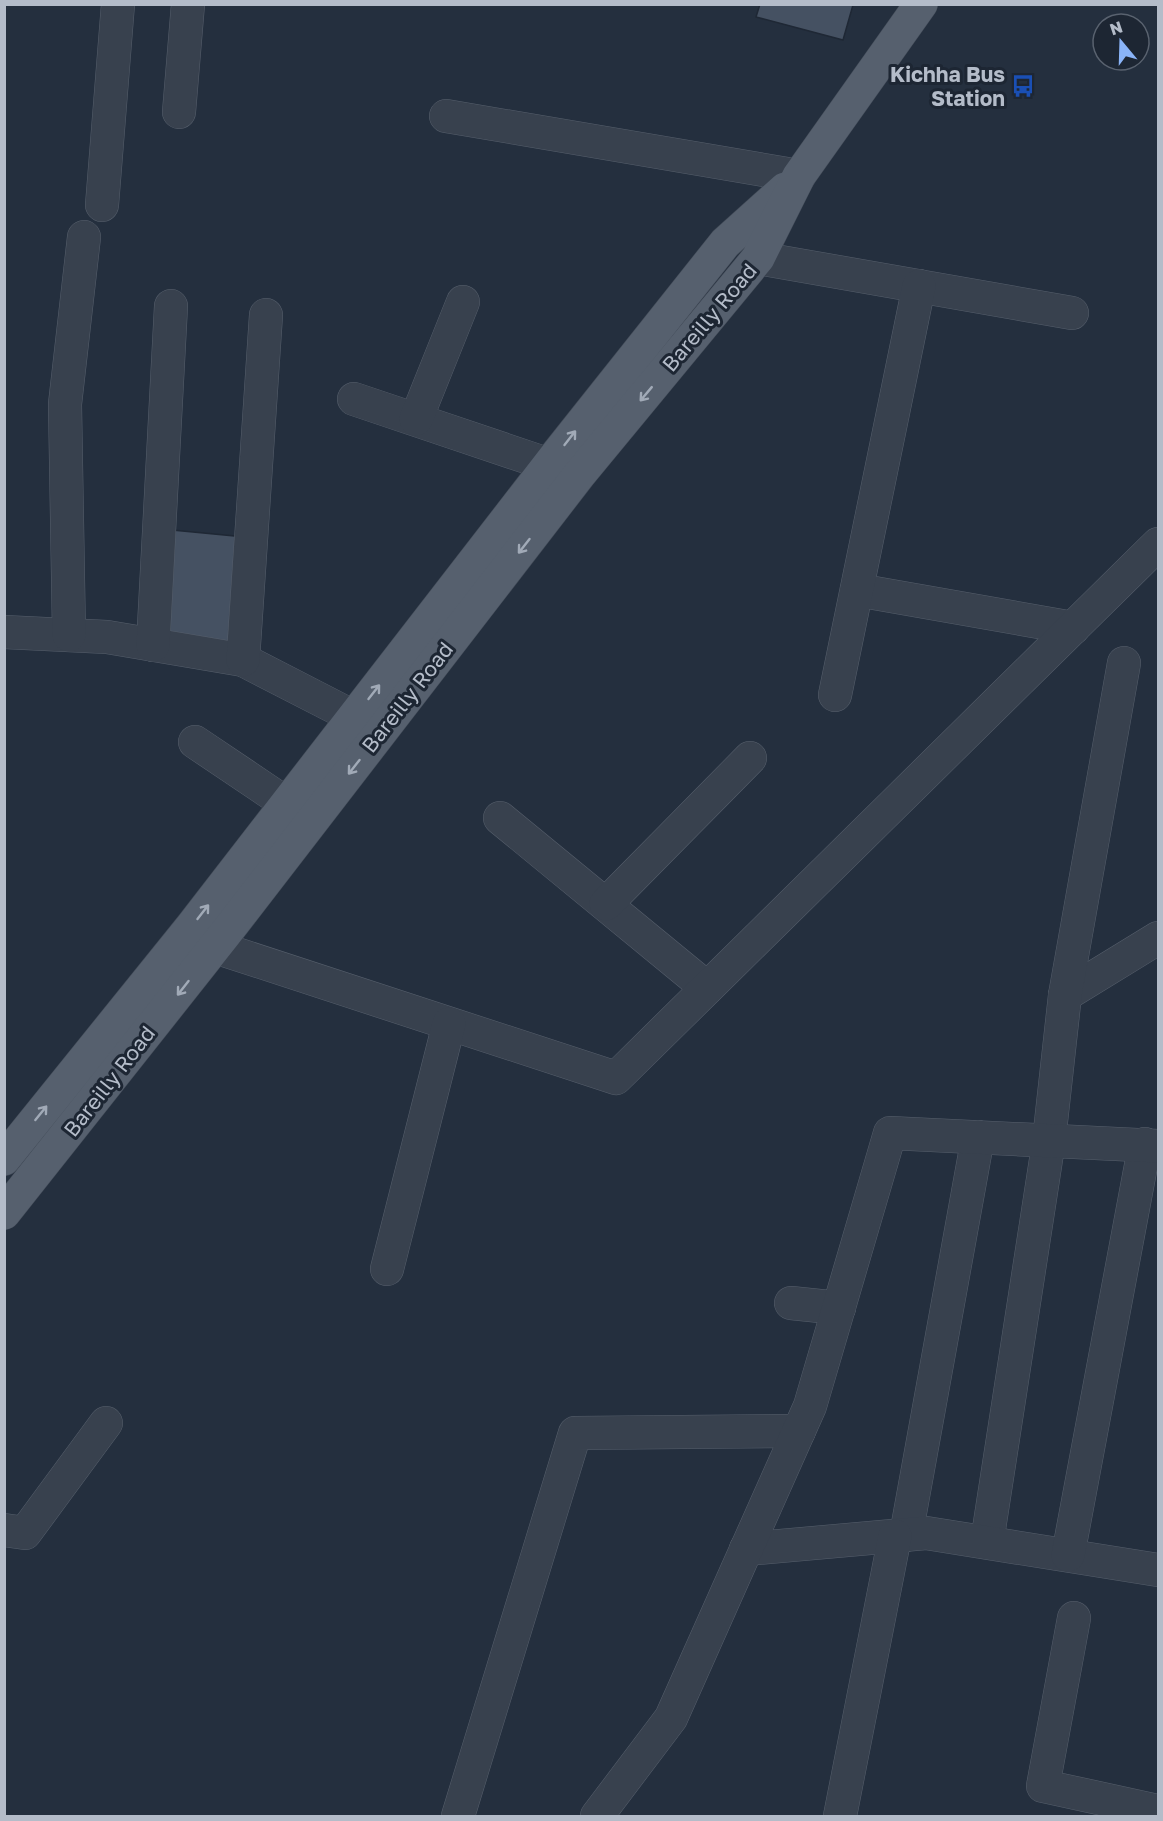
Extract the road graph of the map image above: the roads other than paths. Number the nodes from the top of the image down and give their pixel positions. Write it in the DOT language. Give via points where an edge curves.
graph roads {
  1 [pos="118,4"];
  2 [pos="189,4"];
  3 [pos="921,4"];
  4 [pos="179,112"];
  5 [pos="446,116"];
  6 [pos="799,176"];
  7 [pos="102,205"];
  8 [pos="84,237"];
  9 [pos="758,258"];
  10 [pos="919,286"];
  11 [pos="463,302"];
  12 [pos="171,306"];
  13 [pos="1072,313"];
  14 [pos="266,315"];
  15 [pos="354,399"];
  16 [pos="416,419"];
  17 [pos="550,465"];
  18 [pos="1158,544"];
  19 [pos="857,590"];
  20 [pos="1073,628"];
  21 [pos="4,632"];
  22 [pos="69,635"];
  23 [pos="153,645"];
  24 [pos="243,660"];
  25 [pos="1124,663"];
  26 [pos="835,695"];
  27 [pos="354,717"];
  28 [pos="195,742"];
  29 [pos="750,758"];
  30 [pos="287,804"];
  31 [pos="500,818"];
  32 [pos="606,904"];
  33 [pos="1158,938"];
  34 [pos="215,947"];
  35 [pos="707,988"];
  36 [pos="1065,995"];
  37 [pos="449,1024"];
  38 [pos="978,1137"];
  39 [pos="1049,1140"];
  40 [pos="1152,1145"];
  41 [pos="4,1159"];
  42 [pos="4,1213"];
  43 [pos="387,1269"];
  44 [pos="791,1303"];
  45 [pos="839,1308"];
  46 [pos="106,1423"];
  47 [pos="799,1431"];
  48 [pos="4,1530"];
  49 [pos="900,1535"];
  50 [pos="987,1542"];
  51 [pos="746,1549"];
  52 [pos="1068,1555"];
  53 [pos="1158,1570"];
  54 [pos="1074,1618"];
  55 [pos="1138,1811"];
  56 [pos="458,1816"];
  57 [pos="597,1816"];
  58 [pos="840,1816"];
  1 -- 7 [label="street"];
  2 -- 4 [label="street"];
  3 -- 6 [label="main road, Bareilly Road"];
  5 -- 6 [label="street"];
  6 -- 9 [label="main road, Bareilly Road"];
  17 -- 6 [label="main road, Bareilly Road, one-way" via="725,243"];
  8 -- 22 [label="street" via="65,404"];
  9 -- 10 [label="street"];
  9 -- 34 [label="main road, Bareilly Road, one-way" via="579,475"];
  10 -- 13 [label="street"];
  10 -- 19 [label="street"];
  11 -- 16 [label="street"];
  12 -- 23 [label="street"];
  14 -- 24 [label="street"];
  15 -- 16 [label="street"];
  16 -- 17 [label="street"];
  27 -- 17 [label="main road, Bareilly Road, one-way"];
  18 -- 20 [label="street"];
  19 -- 20 [label="street"];
  19 -- 26 [label="street"];
  20 -- 35 [label="street"];
  21 -- 22 [label="street"];
  22 -- 23 [label="street"];
  23 -- 24 [label="street"];
  24 -- 27 [label="street"];
  25 -- 36 [label="street"];
  27 -- 30 [label="main road, Bareilly Road"];
  28 -- 30 [label="street"];
  29 -- 32 [label="street"];
  41 -- 30 [label="main road, Bareilly Road, one-way"];
  31 -- 32 [label="street"];
  32 -- 35 [label="street"];
  33 -- 36 [label="street"];
  34 -- 37 [label="street"];
  34 -- 42 [label="main road, Bareilly Road, one-way"];
  35 -- 37 [label="street" via="616,1078"];
  36 -- 39 [label="street"];
  37 -- 43 [label="street"];
  38 -- 39 [label="street"];
  38 -- 45 [label="street" via="890,1133"];
  38 -- 49 [label="street"];
  39 -- 40 [label="street"];
  39 -- 50 [label="street"];
  40 -- 52 [label="street"];
  44 -- 45 [label="street"];
  45 -- 47 [label="street"];
  46 -- 48 [label="street" via="25,1533"];
  47 -- 51 [label="street"];
  47 -- 56 [label="street" via="575,1433"];
  49 -- 50 [label="street" via="926,1533"];
  49 -- 51 [label="street"];
  49 -- 58 [label="street"];
  50 -- 52 [label="street"];
  51 -- 57 [label="street" via="671,1718"];
  52 -- 53 [label="street"];
  54 -- 55 [label="street" via="1043,1786"];
}
